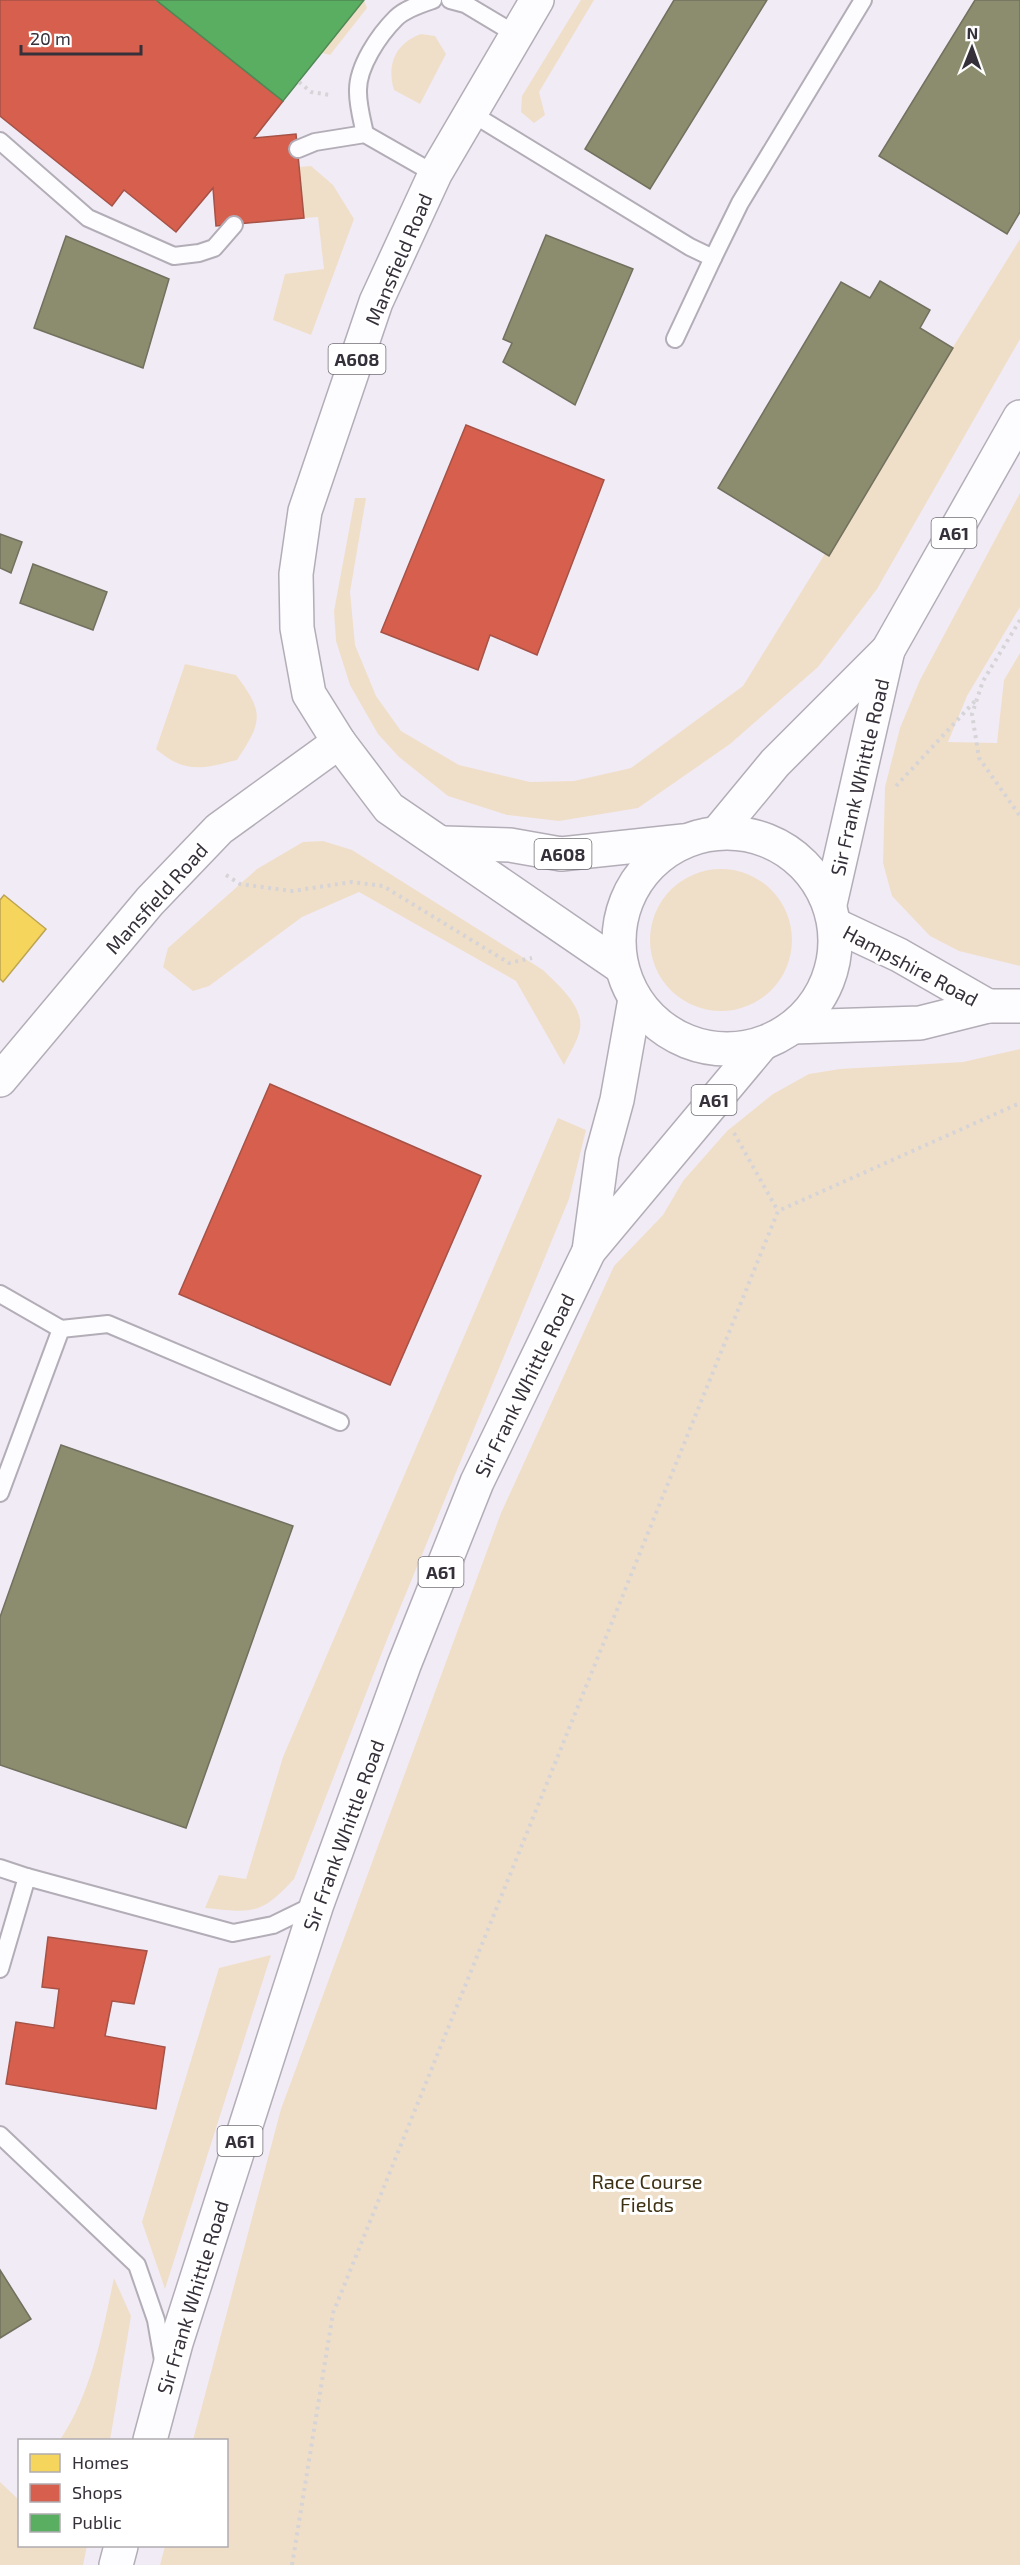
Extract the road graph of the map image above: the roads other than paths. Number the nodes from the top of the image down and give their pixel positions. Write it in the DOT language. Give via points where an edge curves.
graph roads {
  1 [pos="450,0"];
  2 [pos="537,0"];
  3 [pos="863,0"];
  4 [pos="423,1"];
  5 [pos="517,35"];
  6 [pos="471,112"];
  7 [pos="365,134"];
  8 [pos="0,141"];
  9 [pos="298,149"];
  10 [pos="435,174"];
  11 [pos="234,225"];
  12 [pos="713,258"];
  13 [pos="675,339"];
  14 [pos="1020,417"];
  15 [pos="888,650"];
  16 [pos="339,742"];
  17 [pos="718,832"];
  18 [pos="682,841"];
  19 [pos="444,843"];
  20 [pos="832,914"];
  21 [pos="621,967"];
  22 [pos="635,999"];
  23 [pos="988,1006"];
  24 [pos="1020,1006"];
  25 [pos="793,1027"];
  26 [pos="762,1044"];
  27 [pos="0,1080"];
  28 [pos="589,1251"];
  29 [pos="0,1294"];
  30 [pos="61,1329"];
  31 [pos="340,1422"];
  32 [pos="0,1492"];
  33 [pos="0,1868"];
  34 [pos="27,1877"];
  35 [pos="317,1904"];
  36 [pos="0,1969"];
  37 [pos="0,2135"];
  38 [pos="167,2379"];
  39 [pos="150,2439"];
  40 [pos="121,2547"];
  41 [pos="116,2565"];
  1 -- 5 [label="lane" via="465,4"];
  2 -- 5 [label="main road, Mansfield Road / A608"];
  3 -- 12 [label="lane" via="740,203"];
  4 -- 7 [label="lane" via="397,17 379,38 363,67 357,91"];
  5 -- 6 [label="main road, Mansfield Road / A608"];
  6 -- 10 [label="main road, Mansfield Road / A608"];
  6 -- 12 [label="lane"];
  7 -- 9 [label="lane" via="315,142"];
  7 -- 10 [label="lane"];
  8 -- 11 [label="lane" via="88,218 174,256 214,248"];
  10 -- 16 [label="main road, Mansfield Road / A608" via="376,302 305,510 296,574 297,628 309,694"];
  12 -- 13 [label="lane"];
  14 -- 15 [label="main road, Sir Frank Whittle Road / A61"];
  15 -- 17 [label="main road, Sir Frank Whittle Road / A61" via="775,763"];
  15 -- 20 [label="main road, Sir Frank Whittle Road / A61"];
  16 -- 19 [label="main road, Mansfield Road / A608" via="390,808"];
  16 -- 27 [label="main road, Mansfield Road" via="219,829 150,901"];
  17 -- 18 [label="main road"];
  17 -- 20 [label="main road" via="753,835 786,849 812,873"];
  18 -- 19 [label="main road, A608" via="561,854 510,844"];
  18 -- 21 [label="main road" via="636,880 623,907 618,937"];
  19 -- 21 [label="main road, Mansfield Road / A608"];
  20 -- 23 [label="main road, Hampshire Road"];
  20 -- 25 [label="main road, Sir Frank Whittle Road" via="835,954 828,982 814,1007"];
  21 -- 22 [label="main road"];
  22 -- 26 [label="main road" via="659,1026 691,1043 726,1050"];
  22 -- 28 [label="main road, Sir Frank Whittle Road / A61" via="602,1155"];
  23 -- 24 [label="main road, Hampshire Road"];
  23 -- 25 [label="main road, Hampshire Road" via="920,1023"];
  25 -- 26 [label="main road"];
  26 -- 28 [label="main road, Sir Frank Whittle Road / A61"];
  28 -- 35 [label="main road, Sir Frank Whittle Road / A61" via="477,1482 404,1665"];
  29 -- 30 [label="lane"];
  30 -- 31 [label="lane" via="108,1324"];
  30 -- 32 [label="lane"];
  33 -- 34 [label="lane"];
  34 -- 35 [label="lane" via="233,1933 273,1925"];
  34 -- 36 [label="lane"];
  35 -- 38 [label="main road, Sir Frank Whittle Road / A61"];
  37 -- 38 [label="lane" via="137,2265 156,2320"];
  38 -- 39 [label="main road, Sir Frank Whittle Road / A61"];
  40 -- 41 [label="main road"];
}
